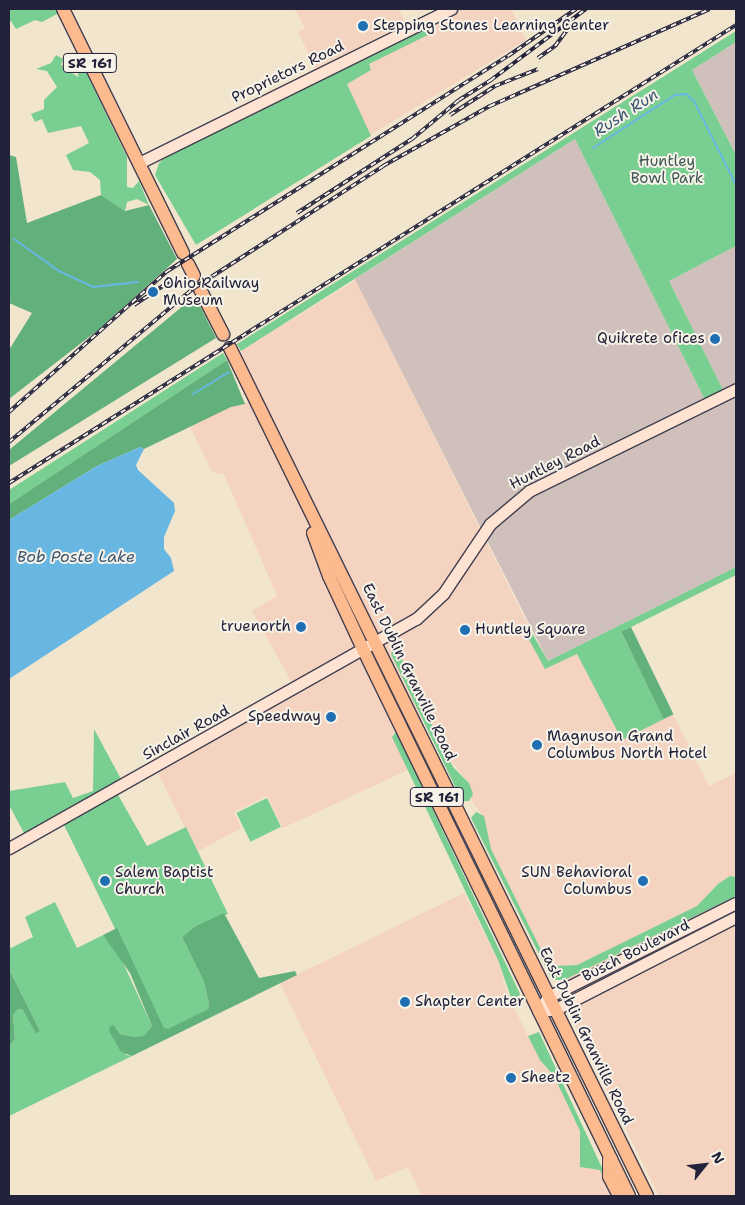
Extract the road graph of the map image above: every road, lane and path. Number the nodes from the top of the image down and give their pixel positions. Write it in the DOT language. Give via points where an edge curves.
graph roads {
  1 [pos="63,9"];
  2 [pos="451,9"];
  3 [pos="139,163"];
  4 [pos="188,264"];
  5 [pos="200,289"];
  6 [pos="223,334"];
  7 [pos="230,348"];
  8 [pos="736,389"];
  9 [pos="298,487"];
  10 [pos="377,643"];
  11 [pos="364,651"];
  12 [pos="9,848"];
  13 [pos="736,903"];
  14 [pos="736,917"];
  15 [pos="548,996"];
  16 [pos="554,1010"];
  17 [pos="538,1011"];
  18 [pos="610,1159"];
  19 [pos="620,1196"];
  20 [pos="629,1196"];
  21 [pos="647,1196"];
  1 -- 3 [label="main road, SR 161"];
  2 -- 3 [label="main road, Proprietors Road"];
  3 -- 4 [label="main road, SR 161"];
  5 -- 6 [label="main road"];
  7 -- 9 [label="main road, East Dublin Granville Road / SR 161"];
  8 -- 10 [label="main road, Huntley Road" via="516,499 490,524 433,605"];
  9 -- 10 [label="main road, East Dublin Granville Road / SR 161"];
  9 -- 11 [label="main road, East Dublin Granville Road / SR 161" via="329,576"];
  10 -- 11 [label="main road, Sinclair Road"];
  10 -- 15 [label="main road, East Dublin Granville Road / SR 161"];
  11 -- 12 [label="main road, Sinclair Road"];
  11 -- 17 [label="main road, East Dublin Granville Road / SR 161"];
  13 -- 15 [label="main road, Busch Boulevard"];
  14 -- 16 [label="main road, Busch Boulevard"];
  15 -- 16 [label="main road, East Dublin Granville Road / SR 161"];
  15 -- 17 [label="main road, Busch Boulevard"];
  16 -- 17 [label="main road, Busch Boulevard"];
  16 -- 21 [label="main road, East Dublin Granville Road / SR 161"];
  17 -- 18 [label="main road, East Dublin Granville Road / SR 161"];
  18 -- 19 [label="highway" via="610,1176"];
  18 -- 20 [label="main road, East Dublin Granville Road / SR 161"];
}
